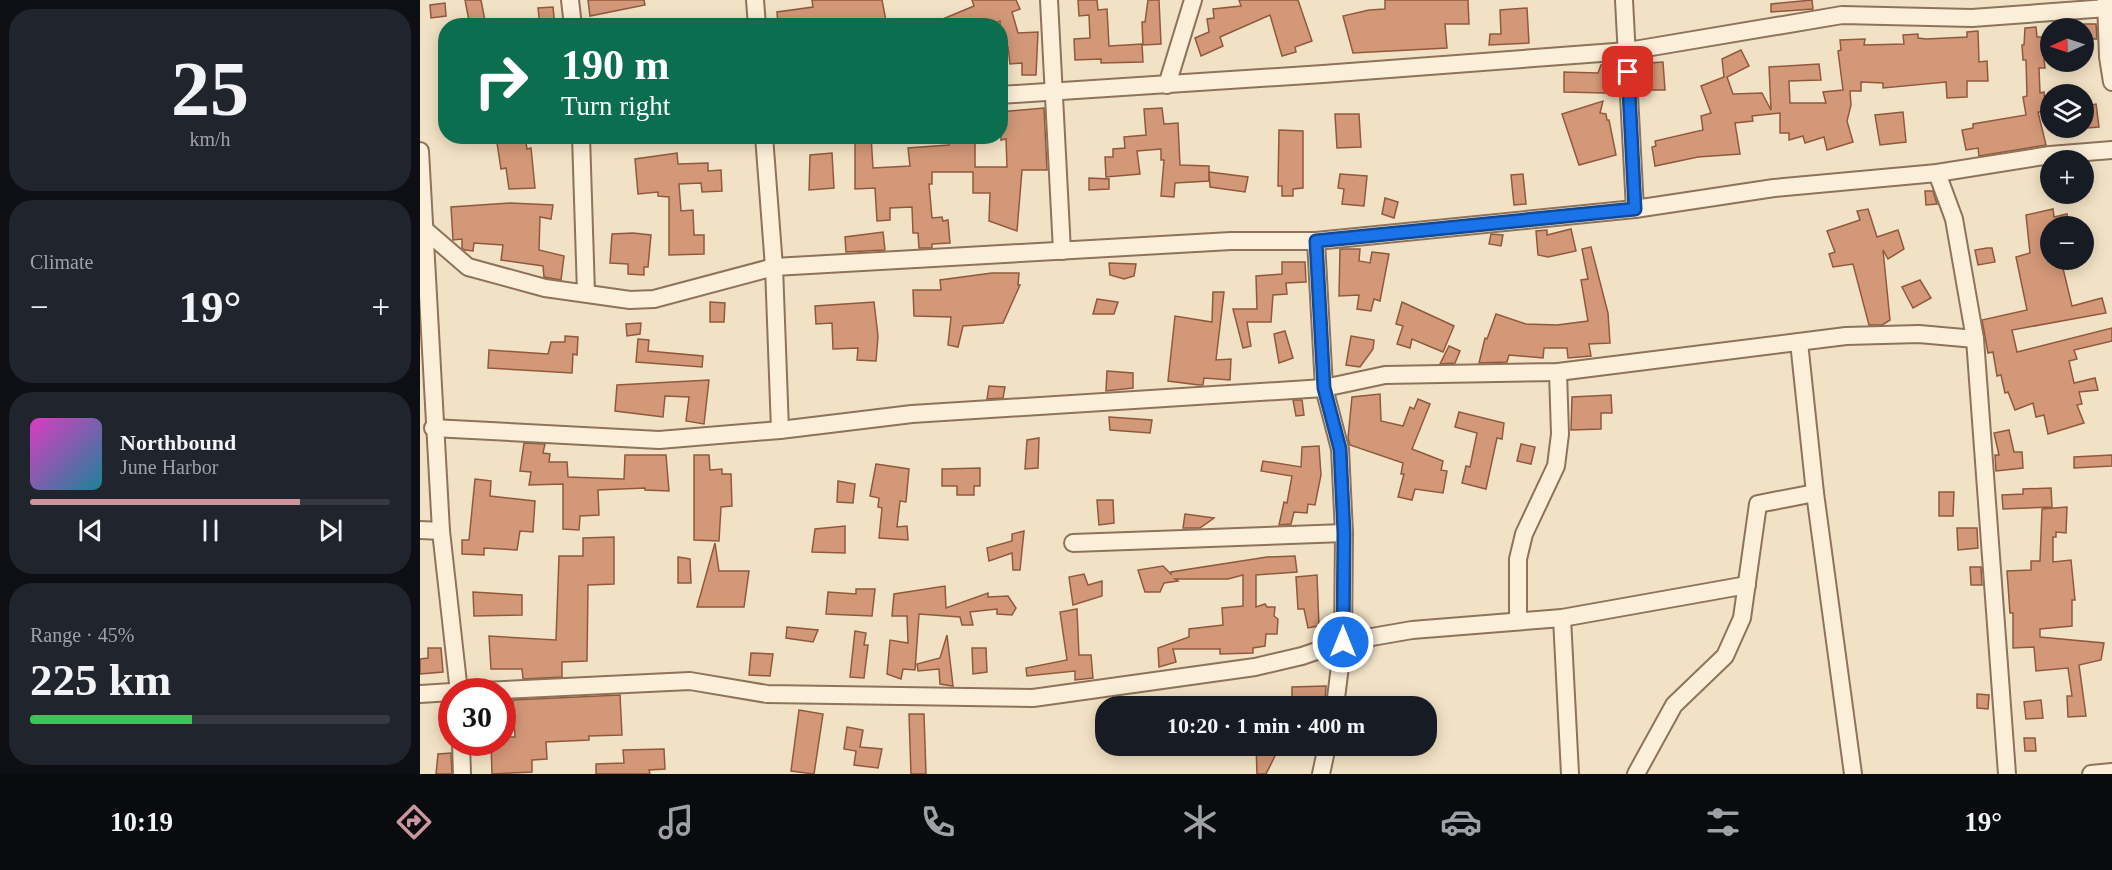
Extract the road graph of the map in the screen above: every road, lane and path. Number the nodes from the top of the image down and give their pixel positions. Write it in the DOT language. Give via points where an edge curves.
graph roads {
  1 [pos="570,0"];
  2 [pos="755,0"];
  3 [pos="1049,0"];
  4 [pos="1193,0"];
  5 [pos="1624,0"];
  6 [pos="2107,4"];
  7 [pos="572,18"];
  8 [pos="756,18"];
  9 [pos="1628,51"];
  10 [pos="2112,82"];
  11 [pos="1167,85"];
  12 [pos="1055,91"];
  13 [pos="1008,94"];
  14 [pos="581,144"];
  15 [pos="765,144"];
  16 [pos="2112,150"];
  17 [pos="420,151"];
  18 [pos="1937,173"];
  19 [pos="1635,209"];
  20 [pos="424,229"];
  21 [pos="1316,241"];
  22 [pos="1062,252"];
  23 [pos="774,267"];
  24 [pos="586,293"];
  25 [pos="425,337"];
  26 [pos="1975,339"];
  27 [pos="1799,342"];
  28 [pos="1558,372"];
  29 [pos="1324,388"];
  30 [pos="433,429"];
  31 [pos="780,430"];
  32 [pos="1815,493"];
  33 [pos="420,530"];
  34 [pos="441,531"];
  35 [pos="1344,533"];
  36 [pos="1073,543"];
  37 [pos="1747,585"];
  38 [pos="1562,618"];
  39 [pos="1518,620"];
  40 [pos="1343,642"];
  41 [pos="459,678"];
  42 [pos="516,689"];
  43 [pos="438,693"];
  44 [pos="420,694"];
  45 [pos="1336,696"];
  46 [pos="461,756"];
  47 [pos="1325,756"];
  48 [pos="2112,772"];
  49 [pos="462,774"];
  50 [pos="1321,774"];
  51 [pos="1570,774"];
  52 [pos="1636,774"];
  53 [pos="1853,774"];
  54 [pos="2007,774"];
  55 [pos="2091,774"];
  1 -- 7 [label="street"];
  2 -- 8 [label="street"];
  3 -- 12 [label="street"];
  4 -- 11 [label="street"];
  5 -- 9 [label="street"];
  6 -- 9 [label="street" via="1972,18 1842,15"];
  6 -- 10 [label="street"];
  9 -- 11 [label="street"];
  9 -- 19 [label="street"];
  11 -- 12 [label="street"];
  12 -- 13 [label="street"];
  12 -- 22 [label="street"];
  14 -- 24 [label="street"];
  15 -- 23 [label="street"];
  16 -- 18 [label="street" via="2050,155"];
  17 -- 20 [label="street"];
  18 -- 19 [label="street" via="1774,188"];
  18 -- 26 [label="street" via="1954,219"];
  19 -- 21 [label="street"];
  20 -- 24 [label="street" via="468,267 545,288"];
  20 -- 25 [label="street"];
  21 -- 22 [label="street"];
  21 -- 29 [label="street"];
  22 -- 23 [label="street"];
  23 -- 24 [label="street" via="654,299 630,300"];
  23 -- 31 [label="street"];
  25 -- 30 [label="street"];
  26 -- 27 [label="street" via="1919,334"];
  26 -- 54 [label="street"];
  27 -- 28 [label="street"];
  27 -- 32 [label="street"];
  28 -- 29 [label="street" via="1385,375"];
  28 -- 39 [label="street" via="1560,434 1556,466 1524,534 1518,559"];
  29 -- 31 [label="street" via="912,414"];
  29 -- 35 [label="street" via="1340,449"];
  30 -- 31 [label="street" via="659,440"];
  30 -- 34 [label="street"];
  32 -- 37 [label="street" via="1758,504"];
  32 -- 53 [label="street"];
  33 -- 34 [label="street"];
  34 -- 41 [label="street"];
  35 -- 36 [label="street"];
  35 -- 40 [label="street"];
  37 -- 38 [label="street"];
  37 -- 52 [label="street" via="1742,618 1725,656 1674,705"];
  38 -- 39 [label="street"];
  38 -- 51 [label="street"];
  39 -- 40 [label="street" via="1412,630"];
  40 -- 42 [label="street" via="1255,667 1033,698 767,694 690,681"];
  40 -- 45 [label="street"];
  43 -- 44 [label="street"];
  46 -- 49 [label="street"];
  47 -- 50 [label="street"];
  48 -- 55 [label="street"];
}
